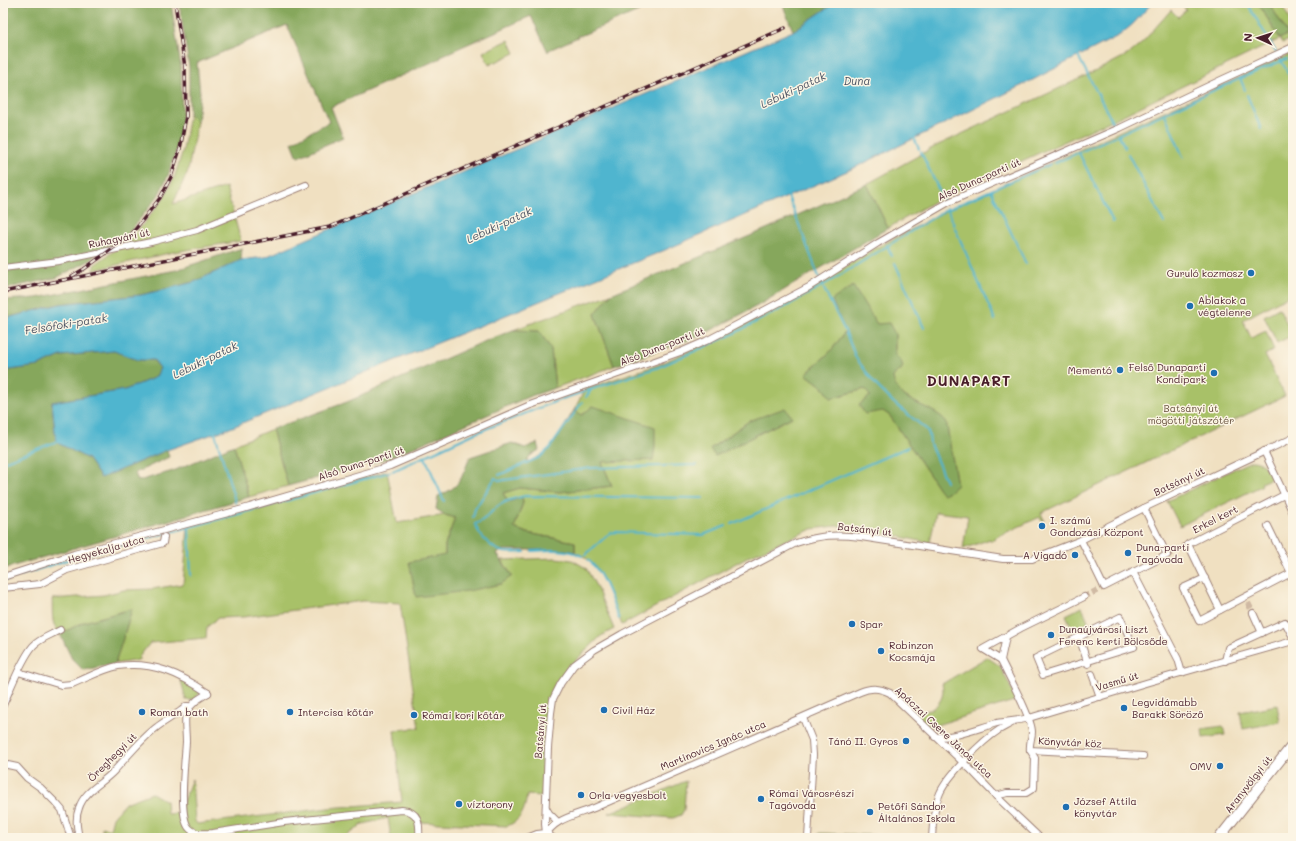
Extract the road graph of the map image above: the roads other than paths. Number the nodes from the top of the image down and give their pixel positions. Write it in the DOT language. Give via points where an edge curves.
graph roads {
  1 [pos="1293,47"];
  2 [pos="306,185"];
  3 [pos="3,268"];
  4 [pos="1293,438"];
  5 [pos="1264,452"];
  6 [pos="1284,495"];
  7 [pos="1144,508"];
  8 [pos="1293,513"];
  9 [pos="1268,526"];
  10 [pos="164,537"];
  11 [pos="1081,540"];
  12 [pos="1133,572"];
  13 [pos="3,577"];
  14 [pos="1205,578"];
  15 [pos="3,588"];
  16 [pos="1084,597"];
  17 [pos="1220,610"];
  18 [pos="1253,613"];
  19 [pos="60,630"];
  20 [pos="1262,633"];
  21 [pos="1006,637"];
  22 [pos="1079,637"];
  23 [pos="1293,637"];
  24 [pos="1293,641"];
  25 [pos="1001,660"];
  26 [pos="1225,661"];
  27 [pos="1088,663"];
  28 [pos="18,672"];
  29 [pos="1182,673"];
  30 [pos="1092,674"];
  31 [pos="876,688"];
  32 [pos="1100,697"];
  33 [pos="3,705"];
  34 [pos="187,709"];
  35 [pos="803,718"];
  36 [pos="1029,718"];
  37 [pos="1016,721"];
  38 [pos="935,736"];
  39 [pos="1293,744"];
  40 [pos="1030,750"];
  41 [pos="1143,756"];
  42 [pos="964,763"];
  43 [pos="3,764"];
  44 [pos="996,796"];
  45 [pos="546,808"];
  46 [pos="62,810"];
  47 [pos="558,822"];
  48 [pos="545,835"];
  49 [pos="79,836"];
  50 [pos="71,837"];
  51 [pos="419,838"];
  52 [pos="527,838"];
  53 [pos="553,838"];
  54 [pos="808,838"];
  55 [pos="932,838"];
  56 [pos="1040,838"];
  57 [pos="1219,838"];
  1 -- 13 [label="street, Alsó Duna-parti út" via="1120,128 948,202 774,306 683,351 528,406 390,466 74,554"];
  2 -- 3 [label="street, Ruhagyári út" via="197,230 59,261"];
  4 -- 5 [label="street, Batsányi út"];
  5 -- 6 [label="street"];
  5 -- 7 [label="street, Batsányi út"];
  6 -- 8 [label="street"];
  6 -- 14 [label="street, Erkel kert" via="1188,544"];
  7 -- 11 [label="street, Batsányi út"];
  7 -- 12 [label="street" via="1167,555"];
  9 -- 17 [label="street" via="1291,573 1247,600"];
  10 -- 15 [label="street, Hegyekalja utca" via="163,543 66,570 40,584"];
  11 -- 12 [label="street" via="1104,587"];
  11 -- 45 [label="street, Batsányi út" via="1025,560 1003,559 843,534 827,535 796,543 622,634 594,650 574,666 561,683 553,699 550,713"];
  12 -- 29 [label="street" via="1178,659"];
  14 -- 17 [label="street, Erkel kert"];
  14 -- 17 [label="street" via="1183,588 1199,621"];
  16 -- 21 [label="street"];
  18 -- 20 [label="street"];
  19 -- 28 [label="street" via="32,647"];
  20 -- 23 [label="street" via="1285,622"];
  20 -- 26 [label="street" via="1228,648"];
  21 -- 25 [label="street"];
  21 -- 25 [label="street" via="983,649"];
  22 -- 27 [label="street"];
  22 -- 27 [label="street" via="1036,658 1043,675"];
  22 -- 27 [label="street" via="1120,617 1134,647"];
  24 -- 26 [label="street, Vasmű út"];
  25 -- 36 [label="street"];
  26 -- 29 [label="street, Vasmű út"];
  28 -- 33 [label="street"];
  28 -- 34 [label="street, Öreghegyi út" via="66,685 119,666 163,669 177,674 208,693"];
  29 -- 32 [label="street, Vasmű út"];
  30 -- 32 [label="street"];
  31 -- 35 [label="street, Martinovics Ignác utca" via="868,688"];
  31 -- 38 [label="street, Apáczai Csere János utca" via="890,693"];
  32 -- 36 [label="street, Vasmű út"];
  34 -- 49 [label="street, Öreghegyi út" via="155,728 88,794 79,808 77,817"];
  34 -- 51 [label="street" via="184,814 185,822 194,832 213,833 284,822 409,810 417,818"];
  35 -- 47 [label="street, Martinovics Ignác utca"];
  35 -- 54 [label="street" via="812,740 813,755"];
  36 -- 37 [label="street, Vasmű út"];
  36 -- 40 [label="street, Könyvtár köz" via="1032,732"];
  37 -- 38 [label="street, Vasmű út" via="950,736"];
  37 -- 42 [label="street, Vasmű út" via="983,743"];
  38 -- 42 [label="street, Apáczai Csere János utca"];
  39 -- 57 [label="street, Aranyvölgyi út"];
  40 -- 41 [label="street, Könyvtár köz"];
  40 -- 44 [label="street" via="1035,758 1034,788 1026,793 1007,792"];
  42 -- 44 [label="street, Apáczai Csere János utca"];
  42 -- 55 [label="street, Vasmű út" via="941,792 935,809"];
  43 -- 46 [label="street" via="17,767"];
  44 -- 56 [label="street, Apáczai Csere János utca"];
  45 -- 47 [label="street"];
  45 -- 48 [label="street, Batsányi út"];
  46 -- 49 [label="street, Öreghegyi út"];
  46 -- 50 [label="street"];
  47 -- 48 [label="street, Martinovics Ignác utca"];
  48 -- 52 [label="street, Martinovics Ignác utca" via="537,834"];
  48 -- 53 [label="street"];
}
